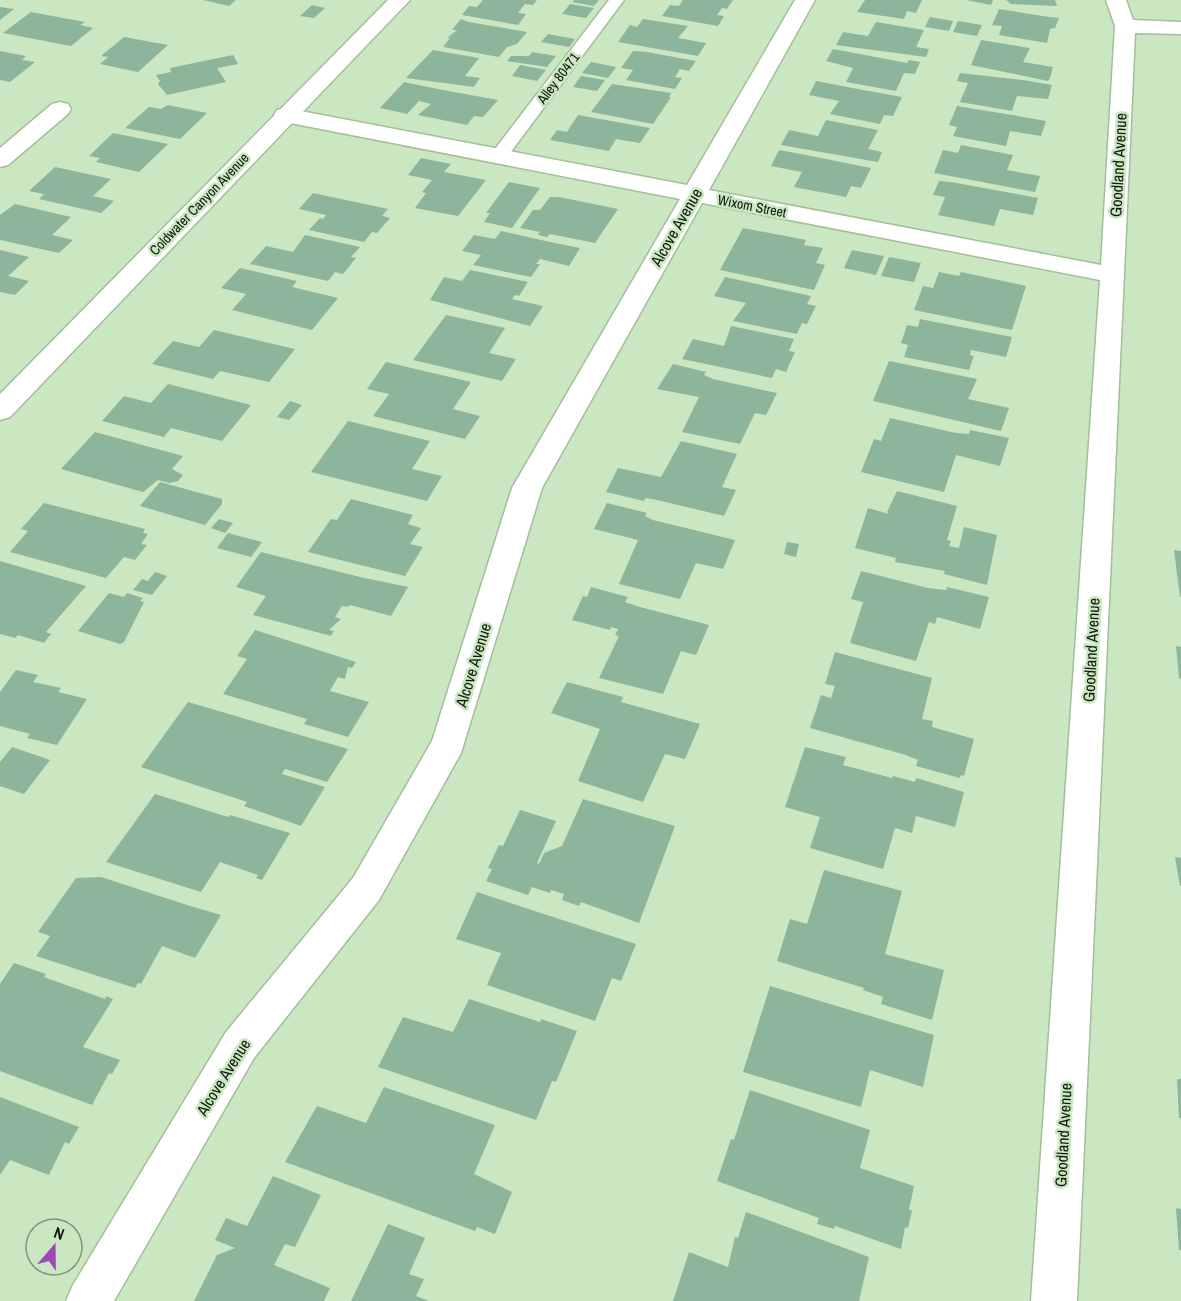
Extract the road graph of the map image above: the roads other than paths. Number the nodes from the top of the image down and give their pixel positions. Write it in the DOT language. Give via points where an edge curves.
graph roads {
  1 [pos="400,0"];
  2 [pos="617,0"];
  3 [pos="805,0"];
  4 [pos="1120,13"];
  5 [pos="1181,28"];
  6 [pos="60,109"];
  7 [pos="285,115"];
  8 [pos="498,157"];
  9 [pos="0,160"];
  10 [pos="694,195"];
  11 [pos="1113,275"];
  12 [pos="0,411"];
  13 [pos="89,1301"];
  14 [pos="1054,1301"];
  1 -- 7 [label="street, Coldwater Canyon Avenue"];
  2 -- 8 [label="lane, Alley 80471"];
  3 -- 10 [label="street, Alcove Avenue"];
  4 -- 5 [label="street"];
  4 -- 11 [label="street, Goodland Avenue"];
  6 -- 9 [label="street"];
  7 -- 8 [label="street, Wixom Street"];
  7 -- 12 [label="street, Coldwater Canyon Avenue"];
  8 -- 10 [label="street, Wixom Street"];
  10 -- 11 [label="street, Wixom Street"];
  10 -- 13 [label="street, Alcove Avenue" via="527,488 449,743 366,889 240,1045"];
  11 -- 14 [label="street, Goodland Avenue"];
}
